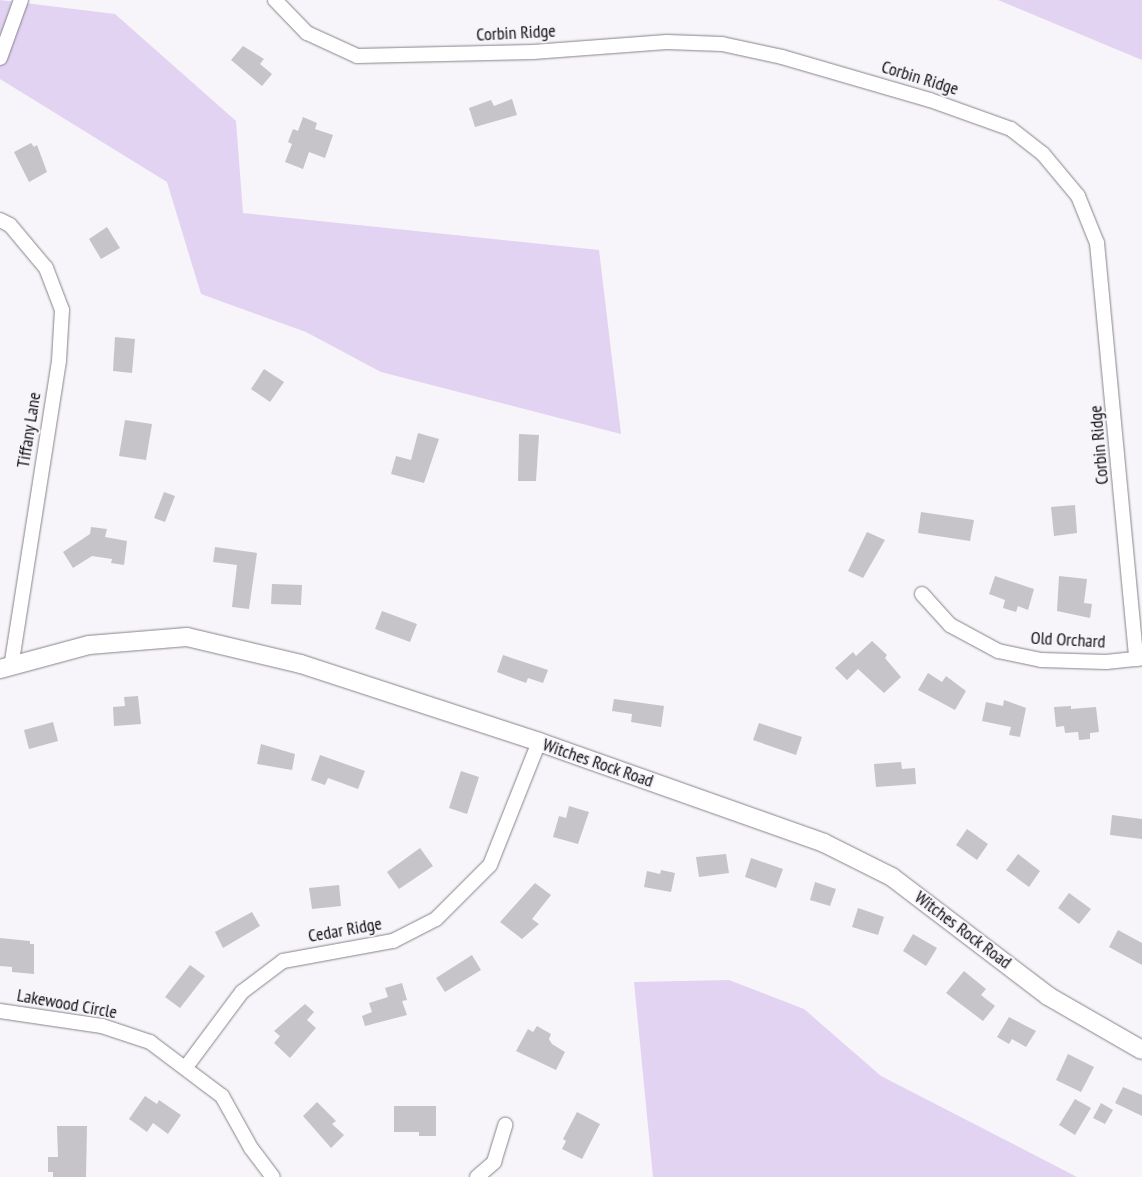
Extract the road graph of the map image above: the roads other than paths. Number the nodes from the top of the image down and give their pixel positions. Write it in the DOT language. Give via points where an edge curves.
graph roads {
  1 [pos="21,0"];
  2 [pos="276,0"];
  3 [pos="0,58"];
  4 [pos="0,220"];
  5 [pos="922,594"];
  6 [pos="1139,659"];
  7 [pos="5,668"];
  8 [pos="539,742"];
  9 [pos="0,1011"];
  10 [pos="1142,1050"];
  11 [pos="186,1067"];
  12 [pos="505,1126"];
  13 [pos="273,1177"];
  14 [pos="477,1177"];
  1 -- 3 [label="street"];
  2 -- 6 [label="street, Corbin Ridge" via="307,33 357,56 533,52 667,42 722,44 782,57 930,100 1011,129 1043,154 1078,196 1097,243"];
  4 -- 7 [label="street, Tiffany Lane" via="10,225 46,268 62,310 59,361"];
  5 -- 6 [label="street, Old Orchard" via="950,625 998,651 1041,660"];
  7 -- 8 [label="street, Witches Rock Road" via="89,645 187,637 301,664"];
  8 -- 10 [label="street, Witches Rock Road" via="824,843 892,877 1048,996"];
  8 -- 11 [label="street, Cedar Ridge" via="490,865 436,919 393,941 283,961 242,992"];
  9 -- 11 [label="street, Lakewood Circle" via="102,1026 150,1042"];
  11 -- 13 [label="street, Lakewood Circle" via="222,1096 251,1148"];
  12 -- 14 [label="street" via="494,1162"];
}
